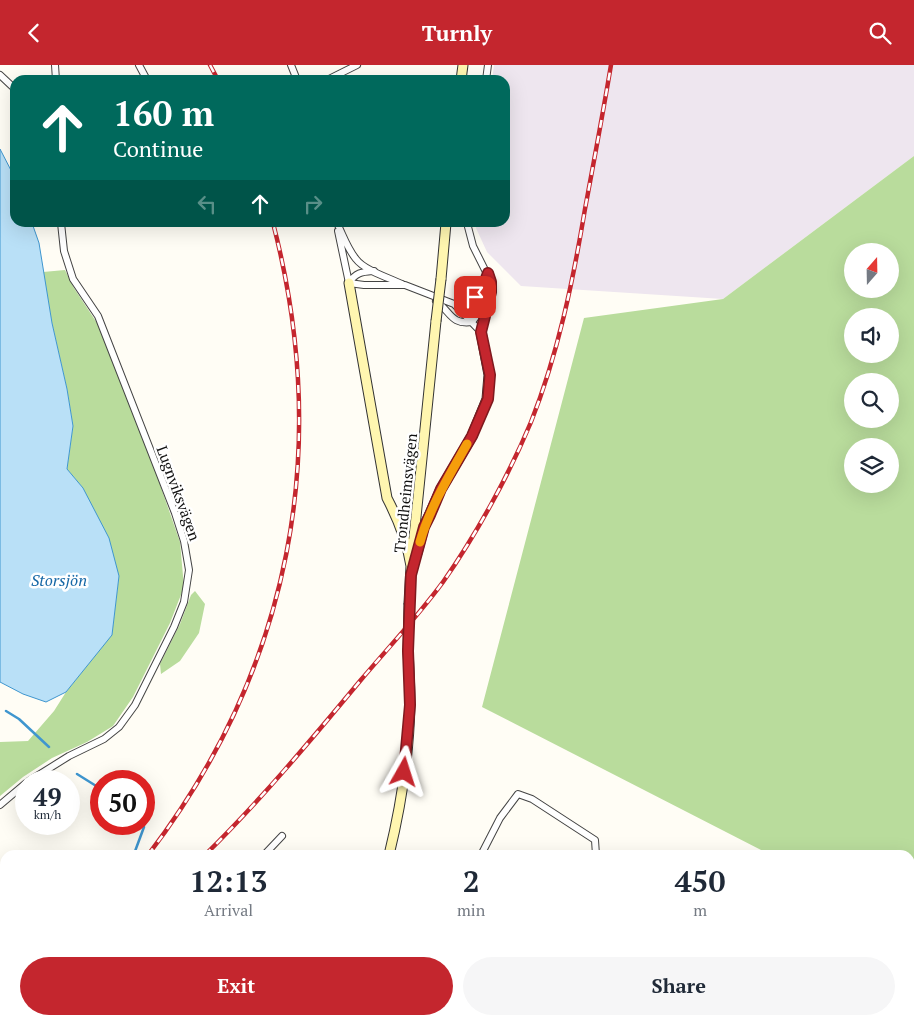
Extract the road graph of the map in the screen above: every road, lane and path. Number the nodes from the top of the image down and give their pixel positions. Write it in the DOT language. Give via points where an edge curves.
graph roads {
  1 [pos="357,65"];
  2 [pos="0,75"];
  3 [pos="337,75"];
  4 [pos="10,84"];
  5 [pos="61,227"];
  6 [pos="338,227"];
  7 [pos="339,227"];
  8 [pos="446,227"];
  9 [pos="469,227"];
  10 [pos="374,271"];
  11 [pos="488,273"];
  12 [pos="349,283"];
  13 [pos="405,285"];
  14 [pos="422,292"];
  15 [pos="488,302"];
  16 [pos="454,303"];
  17 [pos="472,323"];
  18 [pos="481,332"];
  19 [pos="411,571"];
  20 [pos="48,770"];
  21 [pos="15,793"];
  22 [pos="0,805"];
  23 [pos="282,836"];
  24 [pos="269,850"];
  25 [pos="390,850"];
  26 [pos="484,850"];
  27 [pos="596,850"];
  1 -- 3 [label="street"];
  2 -- 4 [label="street"];
  5 -- 20 [label="street, Lugnviksvägen" via="64,251 73,279 98,316 175,513 189,571 184,602 174,627 135,705 120,727"];
  6 -- 12 [label="street"];
  7 -- 10 [label="street" via="356,260"];
  8 -- 19 [label="main road, Trondheimsvägen, bridge"];
  9 -- 11 [label="street" via="473,246"];
  10 -- 12 [label="street" via="353,276"];
  10 -- 13 [label="street"];
  11 -- 15 [label="street" via="491,292"];
  11 -- 16 [label="street" via="481,291 472,301"];
  12 -- 13 [label="street"];
  12 -- 19 [label="main road" via="387,498 407,541"];
  13 -- 14 [label="street"];
  14 -- 16 [label="street"];
  14 -- 17 [label="street" via="443,307 454,320 461,324"];
  15 -- 17 [label="street"];
  15 -- 18 [label="street"];
  16 -- 17 [label="street"];
  17 -- 18 [label="street"];
  18 -- 19 [label="main road" via="490,375 488,399 472,436 441,489 424,527"];
  19 -- 25 [label="main road, Trondheimsvägen, bridge" via="408,742"];
  21 -- 22 [label="street, Lugnviksvägen"];
  23 -- 24 [label="street"];
  26 -- 27 [label="street" via="518,793 595,840"];
}
